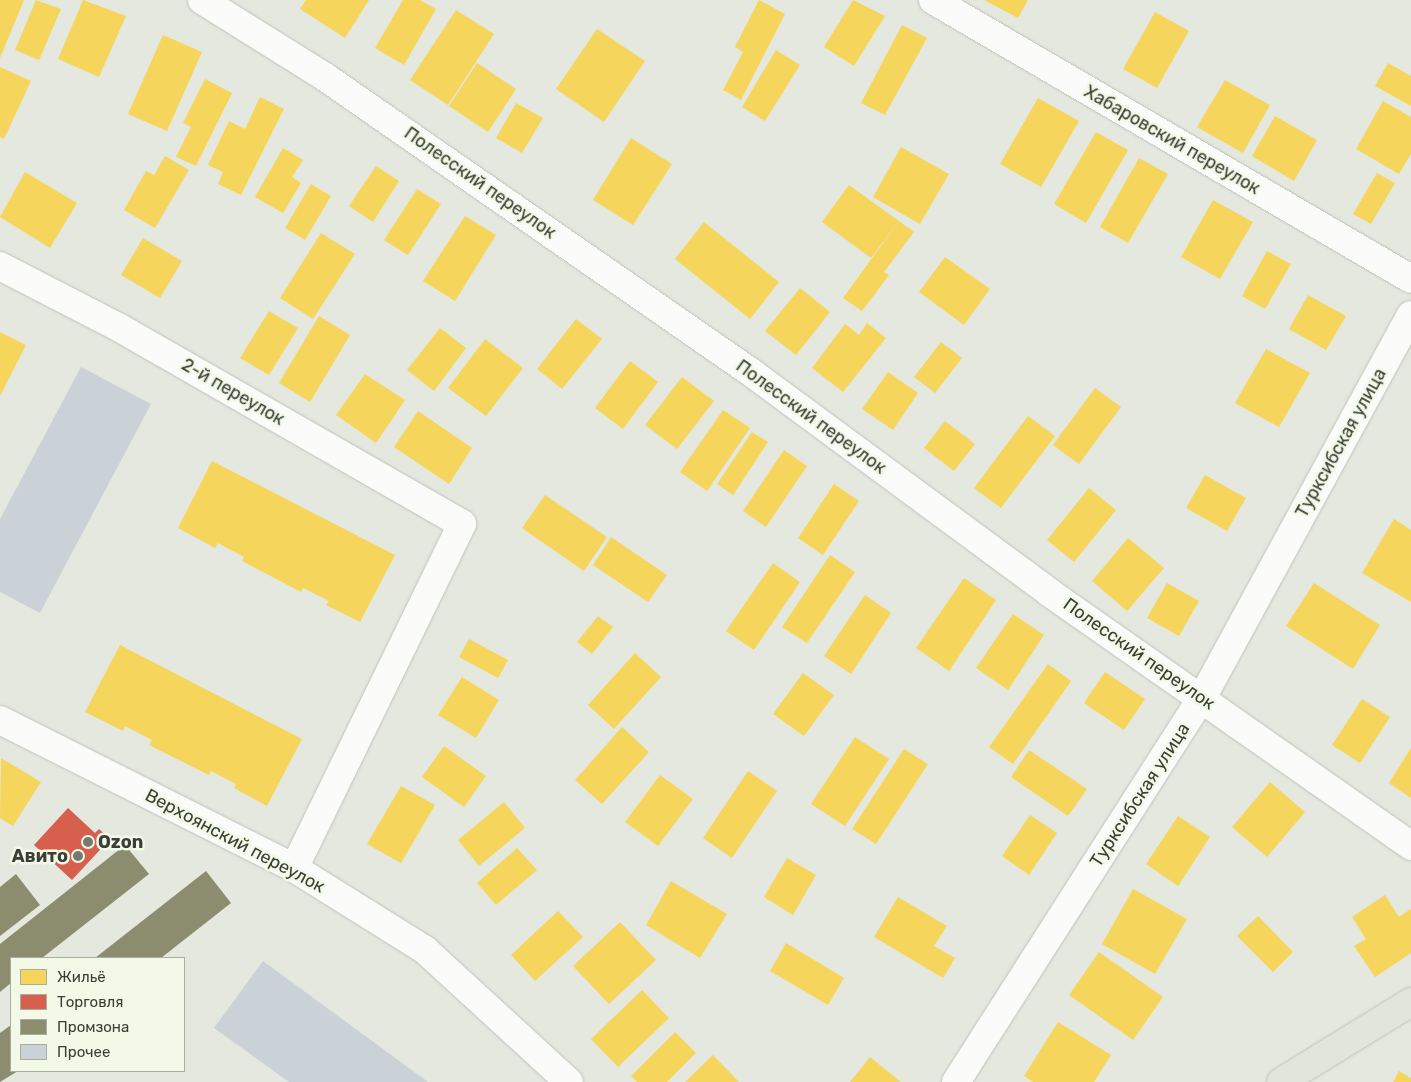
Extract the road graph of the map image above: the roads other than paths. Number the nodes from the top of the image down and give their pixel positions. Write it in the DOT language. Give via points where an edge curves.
graph roads {
  1 [pos="202,0"];
  2 [pos="933,0"];
  3 [pos="0,266"];
  4 [pos="1411,279"];
  5 [pos="1411,315"];
  6 [pos="1202,698"];
  7 [pos="0,720"];
  8 [pos="1411,846"];
  9 [pos="294,868"];
  10 [pos="1407,1009"];
  11 [pos="569,1082"];
  12 [pos="956,1082"];
  13 [pos="1281,1082"];
  1 -- 6 [label="street, Полесский переулок" via="325,77 598,265 752,373 1050,593"];
  2 -- 4 [label="street, Хабаровский переулок"];
  3 -- 9 [label="street, 2-й переулок" via="120,328 462,524"];
  5 -- 6 [label="street, Турксибская улица"];
  6 -- 8 [label="street, Полесский переулок"];
  6 -- 12 [label="street, Турксибская улица"];
  7 -- 9 [label="street, Верхоянский переулок"];
  9 -- 11 [label="street, Верхоянский переулок" via="425,950"];
  10 -- 13 [label="main road"];
}
